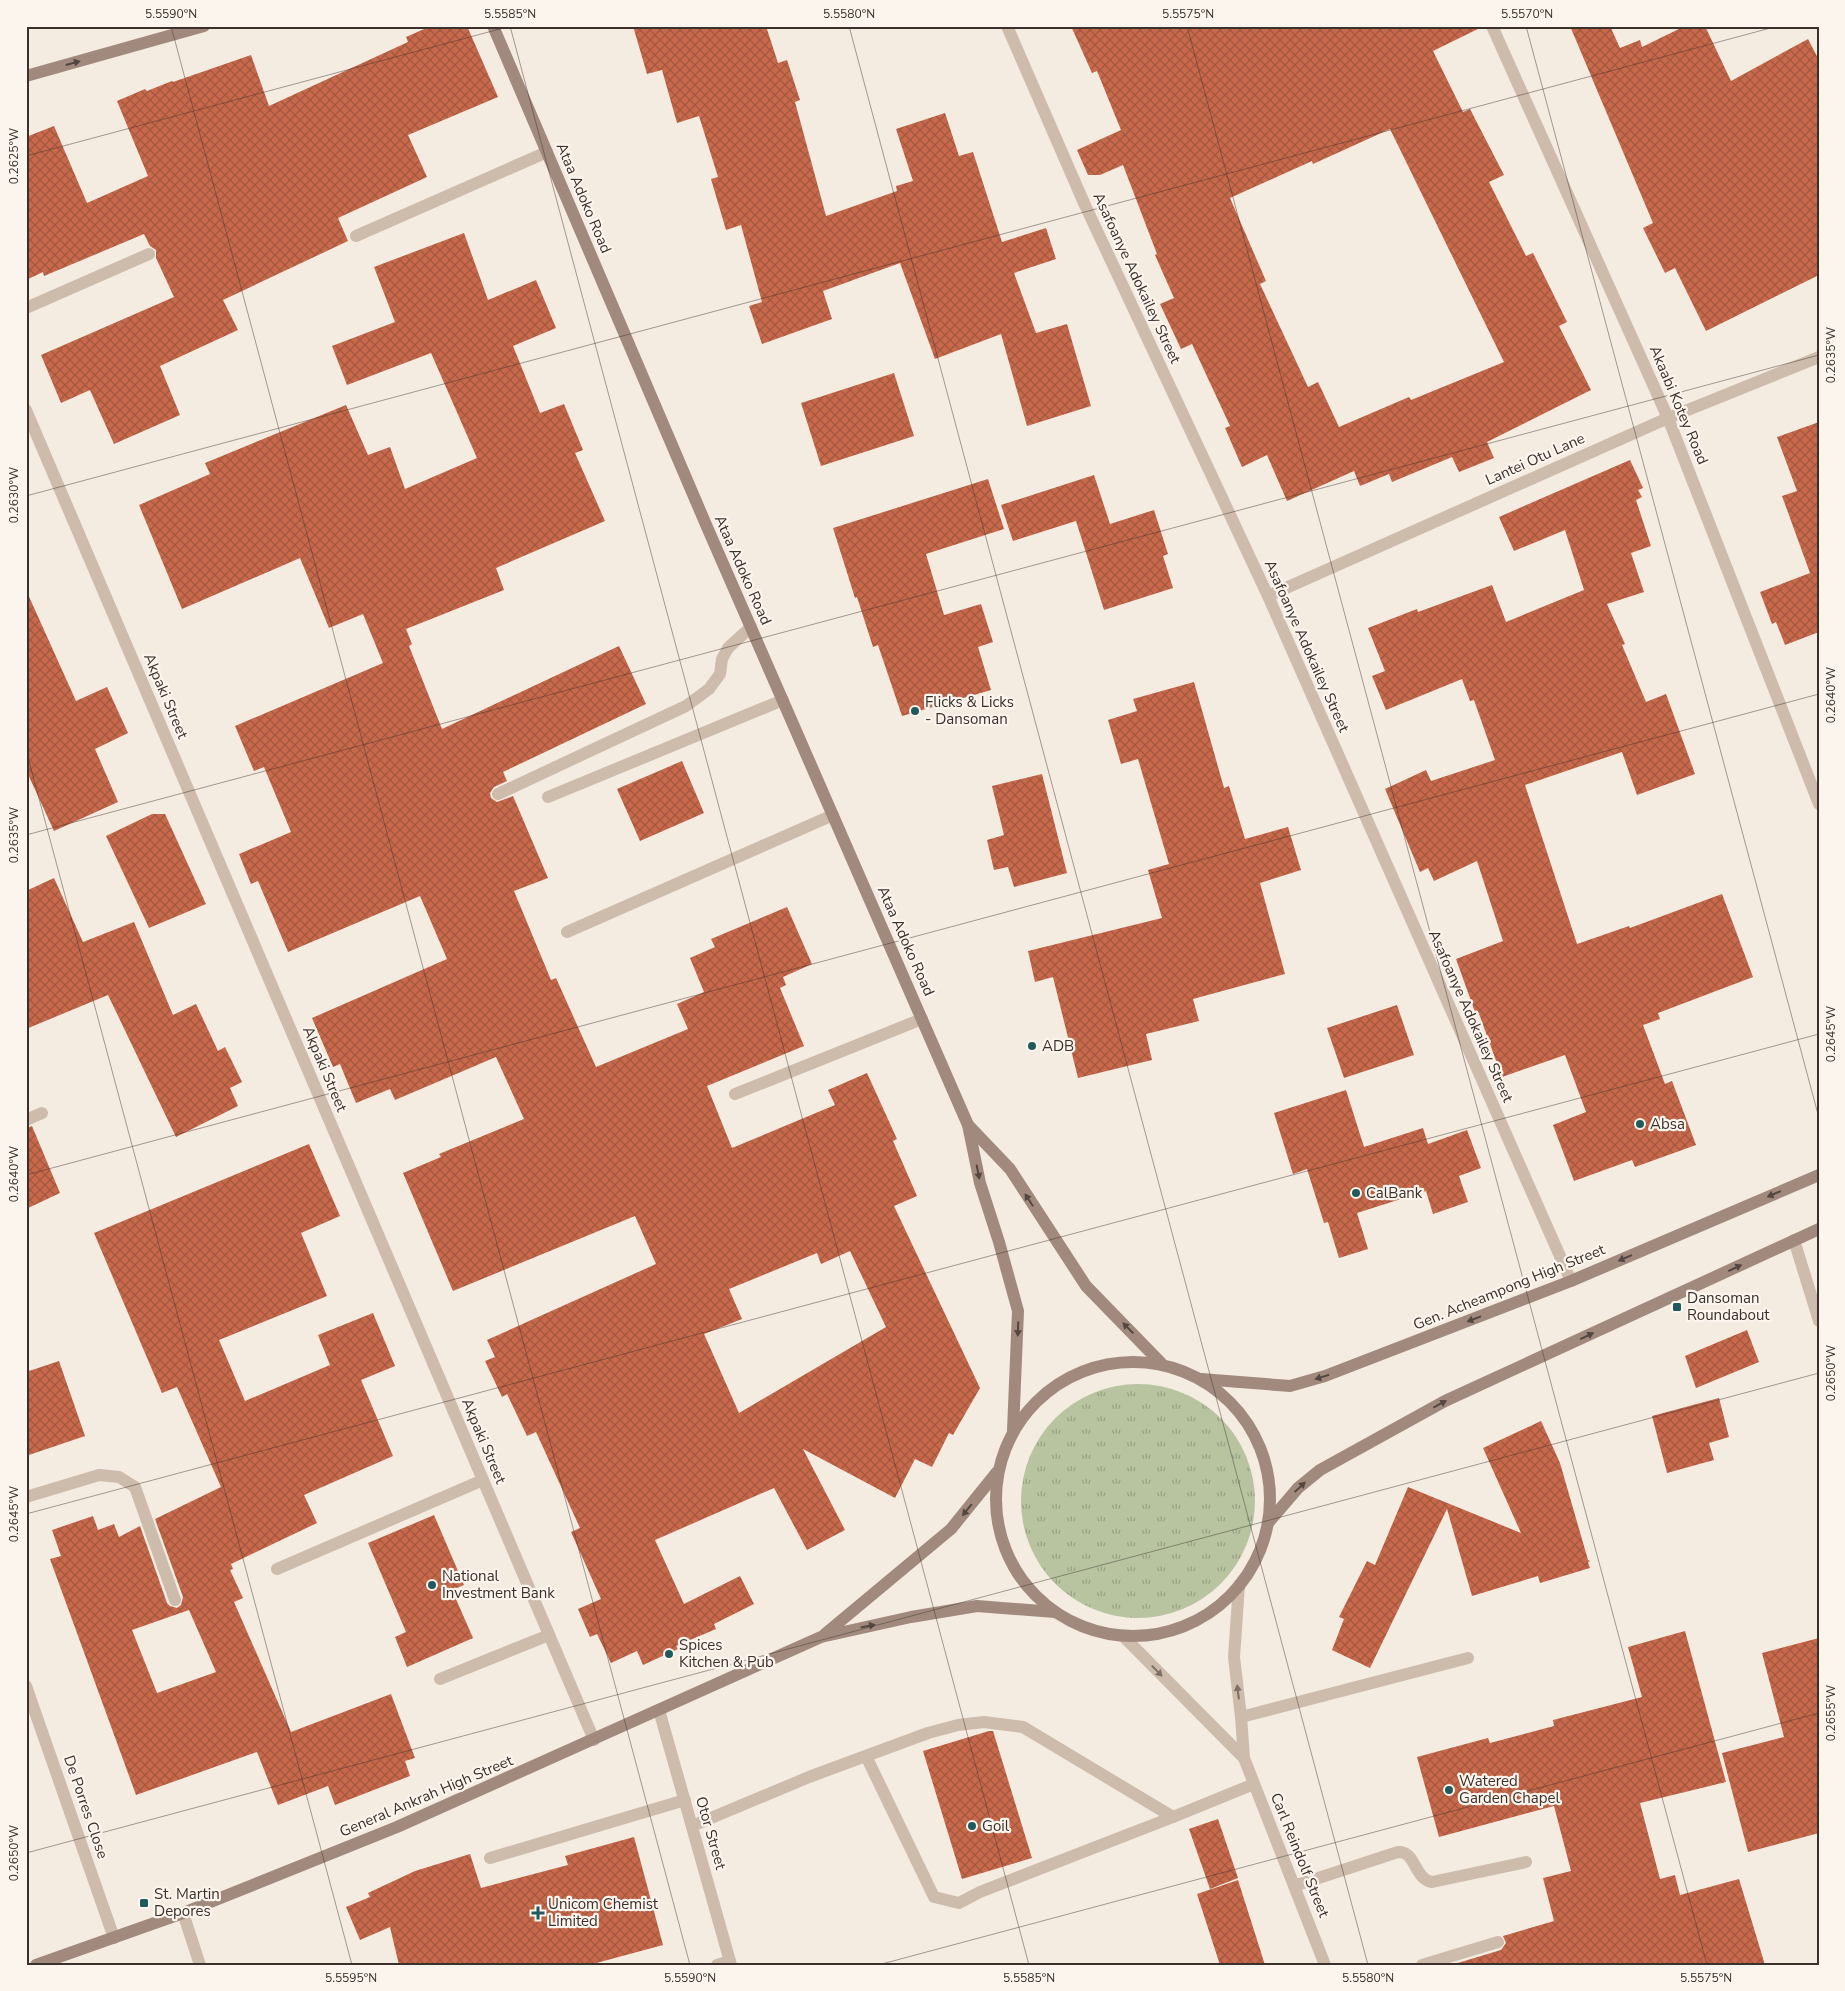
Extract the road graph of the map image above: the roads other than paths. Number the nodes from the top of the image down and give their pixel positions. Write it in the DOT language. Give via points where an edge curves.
graph roads {
  1 [pos="204,26"];
  2 [pos="493,26"];
  3 [pos="1007,26"];
  4 [pos="1492,26"];
  5 [pos="26,76"];
  6 [pos="547,152"];
  7 [pos="356,236"];
  8 [pos="149,254"];
  9 [pos="26,308"];
  10 [pos="1819,357"];
  11 [pos="26,410"];
  12 [pos="1668,418"];
  13 [pos="1268,596"];
  14 [pos="751,627"];
  15 [pos="783,700"];
  16 [pos="498,794"];
  17 [pos="548,797"];
  18 [pos="1819,804"];
  19 [pos="833,815"];
  20 [pos="567,932"];
  21 [pos="922,1019"];
  22 [pos="735,1094"];
  23 [pos="42,1113"];
  24 [pos="26,1120"];
  25 [pos="968,1124"];
  26 [pos="1819,1175"];
  27 [pos="1819,1229"];
  28 [pos="1794,1240"];
  29 [pos="1571,1281"];
  30 [pos="1819,1321"];
  31 [pos="1162,1363"];
  32 [pos="1201,1378"];
  33 [pos="1013,1430"];
  34 [pos="997,1472"];
  35 [pos="484,1480"];
  36 [pos="26,1497"];
  37 [pos="1268,1523"];
  38 [pos="278,1569"];
  39 [pos="1238,1585"];
  40 [pos="176,1600"];
  41 [pos="1055,1612"];
  42 [pos="549,1635"];
  43 [pos="1123,1636"];
  44 [pos="821,1637"];
  45 [pos="1468,1658"];
  46 [pos="440,1679"];
  47 [pos="26,1686"];
  48 [pos="659,1710"];
  49 [pos="1241,1717"];
  50 [pos="594,1740"];
  51 [pos="866,1756"];
  52 [pos="1244,1758"];
  53 [pos="1254,1784"];
  54 [pos="685,1800"];
  55 [pos="1173,1817"];
  56 [pos="692,1826"];
  57 [pos="490,1858"];
  58 [pos="1526,1862"];
  59 [pos="1294,1886"];
  60 [pos="183,1913"];
  61 [pos="114,1938"];
  62 [pos="1498,1942"];
  63 [pos="731,1963"];
  64 [pos="36,1965"];
  65 [pos="200,1965"];
  66 [pos="717,1965"];
  67 [pos="1325,1965"];
  68 [pos="1422,1965"];
  5 -- 1 [label="main road, one-way"];
  2 -- 6 [label="main road, Ataa Adoko Road"];
  3 -- 13 [label="street, Asafoanye Adokailey Street" via="1084,203"];
  4 -- 12 [label="street, Akaabi Kotey Road"];
  6 -- 7 [label="street"];
  6 -- 14 [label="main road, Ataa Adoko Road"];
  8 -- 9 [label="street"];
  10 -- 12 [label="street, Lantei Otu Lane"];
  11 -- 35 [label="street, Akpaki Street"];
  12 -- 13 [label="street, Lantei Otu Lane"];
  12 -- 18 [label="street, Akaabi Kotey Road"];
  13 -- 29 [label="street, Asafoanye Adokailey Street"];
  14 -- 15 [label="main road, Ataa Adoko Road"];
  14 -- 16 [label="street" via="728,648 720,674 709,689 686,706"];
  15 -- 17 [label="street"];
  15 -- 19 [label="main road, Ataa Adoko Road"];
  19 -- 20 [label="street"];
  19 -- 21 [label="main road, Ataa Adoko Road"];
  21 -- 22 [label="street"];
  21 -- 25 [label="main road, Ataa Adoko Road"];
  23 -- 24 [label="street"];
  31 -- 25 [label="main road, Ataa Adoko Road, one-way" via="1086,1286 1010,1169"];
  25 -- 33 [label="main road, Ataa Adoko Road, one-way" via="980,1183 1018,1311"];
  26 -- 29 [label="main road, Gen. Acheampong High Street, one-way"];
  27 -- 28 [label="main road"];
  28 -- 30 [label="street"];
  37 -- 28 [label="main road, one-way" via="1298,1488 1320,1470 1428,1410"];
  29 -- 32 [label="main road, Gen. Acheampong High Street, one-way" via="1325,1376 1290,1386"];
  31 -- 32 [label="main road"];
  31 -- 33 [label="main road" via="1118,1361 1076,1372 1040,1396"];
  32 -- 37 [label="main road" via="1234,1405 1257,1440 1270,1481"];
  33 -- 34 [label="main road"];
  34 -- 41 [label="main road" via="996,1517 1009,1560 1035,1596"];
  34 -- 44 [label="main road, General Ankrah High Street, one-way" via="951,1529"];
  35 -- 38 [label="street"];
  35 -- 42 [label="street, Akpaki Street"];
  36 -- 40 [label="street" via="99,1475 119,1477 135,1487"];
  37 -- 39 [label="main road" via="1254,1564"];
  39 -- 43 [label="main road" via="1230,1598 1195,1622 1154,1636"];
  49 -- 39 [label="street, Carl Reindolf Street, one-way" via="1234,1657"];
  41 -- 43 [label="main road" via="1069,1622 1110,1636"];
  44 -- 41 [label="main road, General Ankrah High Street, one-way" via="977,1606"];
  42 -- 46 [label="street"];
  42 -- 50 [label="street, Akpaki Street"];
  43 -- 52 [label="street, Carl Reindolf Street, one-way"];
  44 -- 48 [label="main road, General Ankrah High Street"];
  45 -- 49 [label="street"];
  47 -- 61 [label="street, De Porres Close"];
  48 -- 50 [label="main road, General Ankrah High Street"];
  48 -- 54 [label="street, Otor Street"];
  49 -- 52 [label="street, Carl Reindolf Street"];
  50 -- 60 [label="main road, General Ankrah High Street" via="397,1828"];
  51 -- 55 [label="street" via="958,1725 984,1722 1023,1727"];
  51 -- 55 [label="street" via="934,1897 959,1903"];
  51 -- 56 [label="street"];
  52 -- 53 [label="street, Carl Reindolf Street"];
  53 -- 55 [label="street"];
  53 -- 59 [label="street, Carl Reindolf Street"];
  54 -- 56 [label="street, Otor Street"];
  54 -- 57 [label="street"];
  56 -- 63 [label="street, Otor Street"];
  58 -- 59 [label="street" via="1432,1882 1421,1878 1408,1855 1398,1852"];
  59 -- 67 [label="street, Carl Reindolf Street"];
  60 -- 61 [label="main road, General Ankrah High Street"];
  60 -- 65 [label="street"];
  61 -- 64 [label="main road, General Ankrah High Street"];
  62 -- 68 [label="street"];
  63 -- 66 [label="street"];
}
